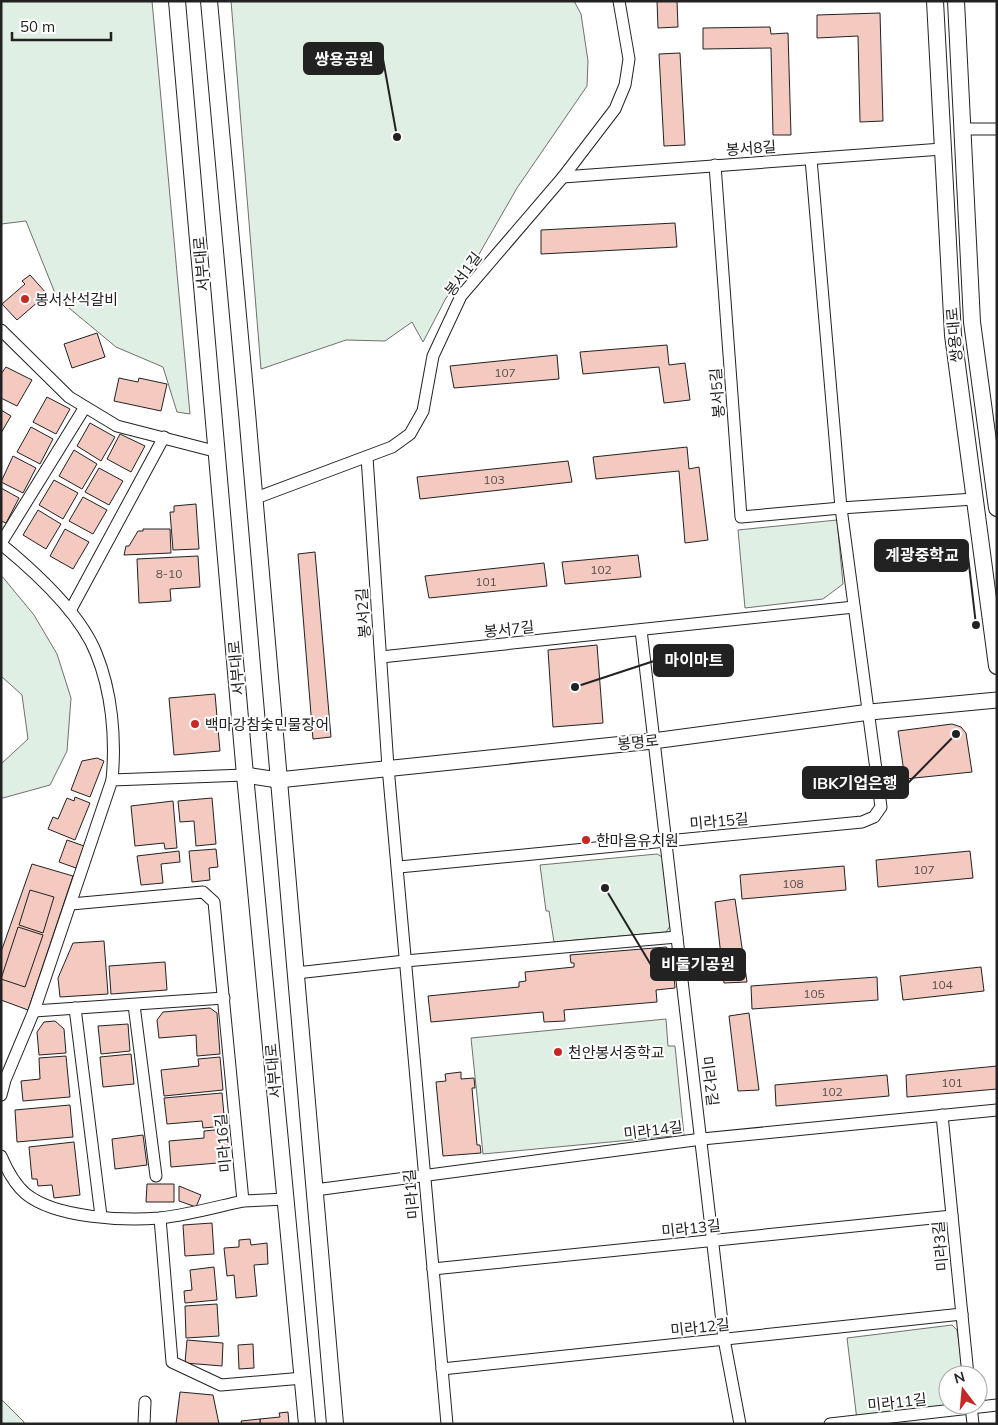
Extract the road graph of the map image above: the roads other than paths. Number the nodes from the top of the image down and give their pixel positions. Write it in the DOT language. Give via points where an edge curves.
graph roads {
  1 [pos="177,1"];
  2 [pos="209,1"];
  3 [pos="618,1"];
  4 [pos="934,1"];
  5 [pos="956,1"];
  6 [pos="940,113"];
  7 [pos="964,129"];
  8 [pos="997,129"];
  9 [pos="942,149"];
  10 [pos="811,158"];
  11 [pos="715,165"];
  12 [pos="965,166"];
  13 [pos="562,176"];
  14 [pos="1,330"];
  15 [pos="85,407"];
  16 [pos="164,437"];
  17 [pos="218,452"];
  18 [pos="367,457"];
  19 [pos="256,498"];
  20 [pos="974,499"];
  21 [pos="841,508"];
  22 [pos="997,508"];
  23 [pos="1,544"];
  24 [pos="854,607"];
  25 [pos="70,611"];
  26 [pos="641,630"];
  27 [pos="381,657"];
  28 [pos="997,666"];
  29 [pos="997,700"];
  30 [pos="870,712"];
  31 [pos="654,741"];
  32 [pos="388,768"];
  33 [pos="245,774"];
  34 [pos="112,780"];
  35 [pos="278,780"];
  36 [pos="665,841"];
  37 [pos="399,866"];
  38 [pos="71,904"];
  39 [pos="676,937"];
  40 [pos="405,961"];
  41 [pos="296,973"];
  42 [pos="224,998"];
  43 [pos="134,1005"];
  44 [pos="76,1008"];
  45 [pos="34,1011"];
  46 [pos="1,1095"];
  47 [pos="997,1110"];
  48 [pos="942,1115"];
  49 [pos="702,1139"];
  50 [pos="1,1156"];
  51 [pos="156,1176"];
  52 [pos="424,1176"];
  53 [pos="315,1190"];
  54 [pos="286,1198"];
  55 [pos="243,1201"];
  56 [pos="101,1216"];
  57 [pos="952,1216"];
  58 [pos="160,1218"];
  59 [pos="712,1240"];
  60 [pos="433,1269"];
  61 [pos="962,1314"];
  62 [pos="724,1339"];
  63 [pos="967,1365"];
  64 [pos="442,1369"];
  65 [pos="303,1378"];
  66 [pos="145,1402"];
  67 [pos="938,1411"];
  68 [pos="144,1424"];
  69 [pos="307,1424"];
  70 [pos="335,1424"];
  71 [pos="446,1424"];
  72 [pos="740,1424"];
  73 [pos="830,1424"];
  1 -- 17 [label="main road, 서부대로"];
  2 -- 19 [label="main road, 서부대로"];
  3 -- 13 [label="street, 봉서1길" via="629,60 626,85 614,109"];
  4 -- 6 [label="main road, 쌍용대로"];
  5 -- 7 [label="main road, 쌍용대로"];
  6 -- 7 [label="street"];
  6 -- 9 [label="main road, 쌍용대로"];
  7 -- 8 [label="street"];
  7 -- 9 [label="street"];
  7 -- 12 [label="main road, 쌍용대로"];
  9 -- 10 [label="street, 봉서8길"];
  9 -- 12 [label="street"];
  9 -- 20 [label="main road, 쌍용대로" via="953,335"];
  10 -- 11 [label="street, 봉서8길"];
  10 -- 21 [label="street"];
  11 -- 13 [label="street, 봉서8길"];
  11 -- 21 [label="street, 봉서5길" via="741,518"];
  12 -- 22 [label="main road, 쌍용대로" via="972,322"];
  13 -- 18 [label="street, 봉서1길" via="461,296 433,356 423,411 410,434 392,447"];
  14 -- 15 [label="street" via="69,396"];
  15 -- 16 [label="street" via="117,426"];
  15 -- 23 [label="street"];
  16 -- 17 [label="street"];
  16 -- 25 [label="street"];
  17 -- 33 [label="main road, 서부대로"];
  18 -- 19 [label="street, 봉서1길"];
  18 -- 27 [label="street, 봉서2길"];
  19 -- 35 [label="main road, 서부대로"];
  20 -- 21 [label="street, 봉서5길"];
  20 -- 28 [label="main road, 쌍용대로"];
  21 -- 24 [label="street"];
  23 -- 25 [label="street" via="32,569"];
  24 -- 26 [label="street, 봉서7길"];
  24 -- 30 [label="street"];
  25 -- 34 [label="street" via="96,652 110,701 114,754"];
  26 -- 27 [label="street, 봉서7길"];
  26 -- 31 [label="street"];
  27 -- 32 [label="street, 봉서2길"];
  29 -- 30 [label="street, 봉명로"];
  30 -- 31 [label="street, 봉명로"];
  30 -- 36 [label="street, 미라15길" via="881,807 874,817 862,822"];
  31 -- 32 [label="street, 봉명로"];
  31 -- 36 [label="street, 미라2길"];
  32 -- 35 [label="street, 봉명로"];
  32 -- 37 [label="street, 미라1길"];
  33 -- 34 [label="street"];
  33 -- 35 [label="street, 봉명로"];
  33 -- 54 [label="main road, 서부대로"];
  34 -- 38 [label="street"];
  35 -- 41 [label="main road, 서부대로"];
  36 -- 37 [label="street, 미라15길"];
  36 -- 39 [label="street, 미라2길"];
  37 -- 40 [label="street, 미라1길"];
  38 -- 42 [label="street, 미라16길" via="202,892 214,902"];
  38 -- 45 [label="street"];
  39 -- 40 [label="street"];
  39 -- 49 [label="street, 미라2길"];
  40 -- 41 [label="street"];
  40 -- 52 [label="street, 미라1길"];
  41 -- 53 [label="main road, 서부대로"];
  42 -- 43 [label="street"];
  42 -- 55 [label="street, 미라16길"];
  43 -- 44 [label="street"];
  43 -- 51 [label="street"];
  44 -- 45 [label="street"];
  44 -- 56 [label="street"];
  45 -- 46 [label="street"];
  47 -- 48 [label="street, 미라14길"];
  48 -- 49 [label="street, 미라14길"];
  48 -- 57 [label="street, 미라3길"];
  49 -- 52 [label="street, 미라14길"];
  49 -- 59 [label="street, 미라2길"];
  50 -- 56 [label="street" via="8,1174 26,1194 55,1209 80,1216"];
  52 -- 53 [label="street, 미라14길"];
  52 -- 60 [label="street, 미라1길"];
  53 -- 70 [label="main road, 서부대로"];
  54 -- 55 [label="street"];
  54 -- 65 [label="main road, 서부대로"];
  55 -- 58 [label="street"];
  56 -- 58 [label="street"];
  57 -- 59 [label="street, 미라13길"];
  57 -- 61 [label="street, 미라3길"];
  58 -- 65 [label="street" via="172,1362 220,1385"];
  59 -- 60 [label="street, 미라13길"];
  59 -- 62 [label="street, 미라2길"];
  60 -- 64 [label="street, 미라1길"];
  61 -- 62 [label="street, 미라12길"];
  61 -- 63 [label="street, 미라3길"];
  62 -- 64 [label="street, 미라12길"];
  62 -- 72 [label="street, 미라2길"];
  64 -- 71 [label="street, 미라1길"];
  65 -- 69 [label="main road, 서부대로"];
  66 -- 68 [label="street"];
  67 -- 73 [label="street, 미라11길"];
}
